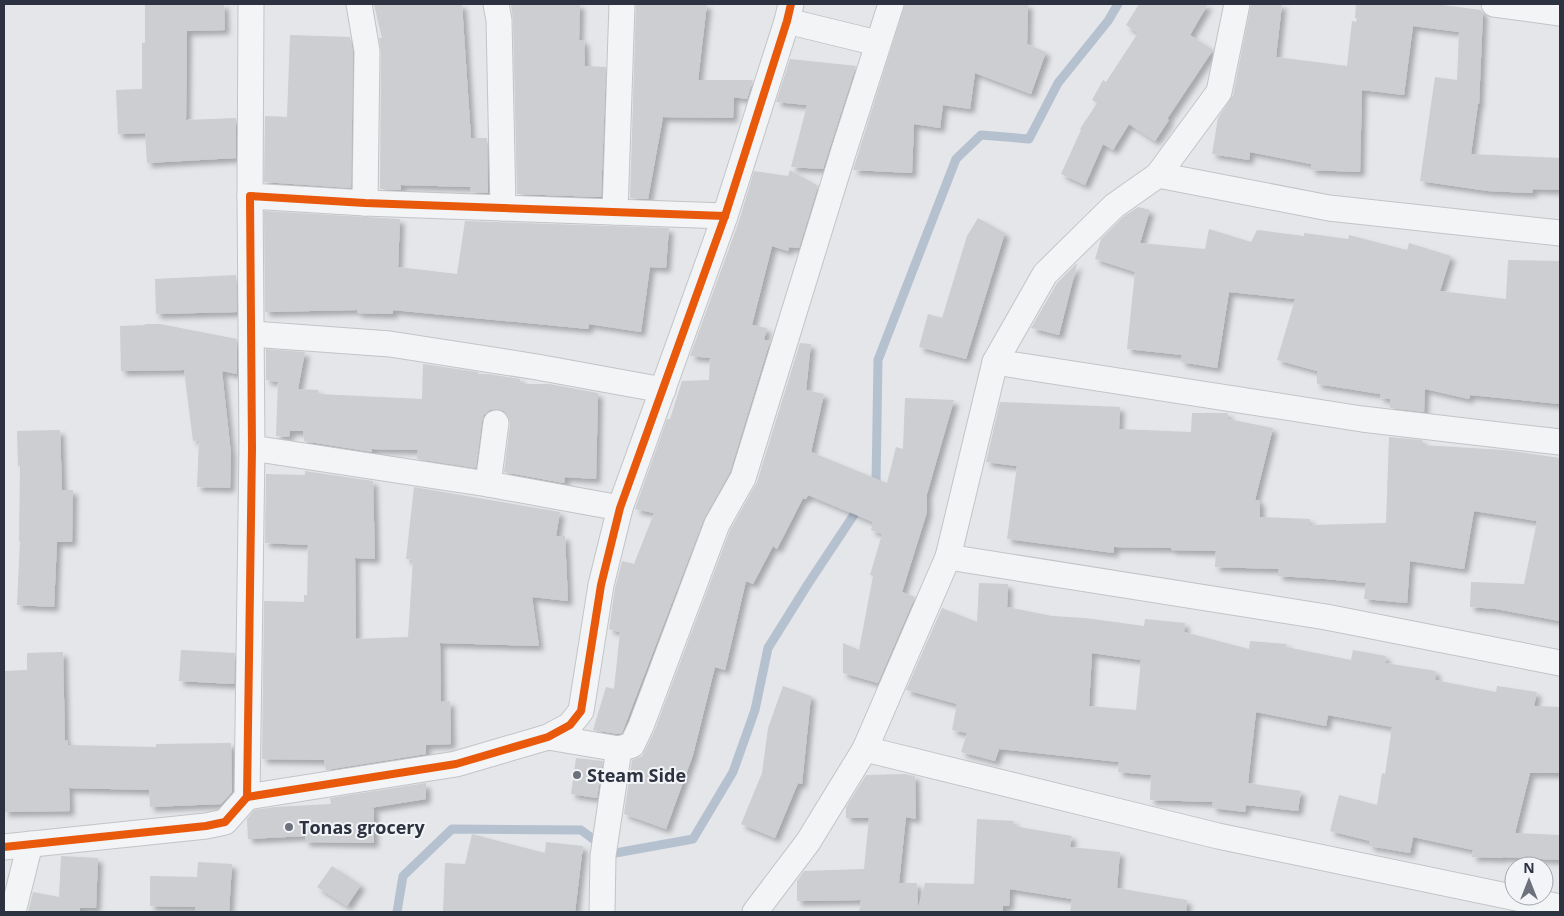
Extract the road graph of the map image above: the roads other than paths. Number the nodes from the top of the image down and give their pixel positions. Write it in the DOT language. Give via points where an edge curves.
graph roads {
  1 [pos="251,4"];
  2 [pos="360,4"];
  3 [pos="496,4"];
  4 [pos="622,4"];
  5 [pos="891,4"];
  6 [pos="1237,4"];
  7 [pos="1494,4"];
  8 [pos="789,12"];
  9 [pos="1560,13"];
  10 [pos="878,43"];
  11 [pos="1158,175"];
  12 [pos="250,196"];
  13 [pos="365,203"];
  14 [pos="503,208"];
  15 [pos="614,212"];
  16 [pos="725,216"];
  17 [pos="1560,233"];
  18 [pos="252,334"];
  19 [pos="994,362"];
  20 [pos="663,390"];
  21 [pos="496,423"];
  22 [pos="1560,442"];
  23 [pos="252,448"];
  24 [pos="488,484"];
  25 [pos="620,508"];
  26 [pos="948,557"];
  27 [pos="1560,663"];
  28 [pos="548,737"];
  29 [pos="619,749"];
  30 [pos="865,749"];
  31 [pos="247,797"];
  32 [pos="30,844"];
  33 [pos="4,847"];
  34 [pos="1560,907"];
  35 [pos="12,912"];
  36 [pos="602,912"];
  37 [pos="755,912"];
  1 -- 12 [label="street"];
  2 -- 13 [label="street" via="367,50"];
  3 -- 14 [label="street"];
  4 -- 15 [label="street"];
  5 -- 10 [label="street"];
  6 -- 11 [label="street" via="1219,92"];
  7 -- 9 [label="street"];
  8 -- 10 [label="street"];
  8 -- 16 [label="street"];
  10 -- 29 [label="street" via="743,478 717,524 641,726 632,745"];
  11 -- 17 [label="street" via="1329,208"];
  11 -- 19 [label="street" via="1114,206 1046,274"];
  12 -- 13 [label="street"];
  12 -- 18 [label="street"];
  13 -- 14 [label="street"];
  14 -- 15 [label="street"];
  15 -- 16 [label="street"];
  16 -- 20 [label="street"];
  18 -- 20 [label="street" via="390,344"];
  18 -- 23 [label="street"];
  19 -- 22 [label="street" via="1362,419"];
  19 -- 26 [label="street"];
  20 -- 25 [label="street"];
  21 -- 24 [label="street"];
  23 -- 24 [label="street"];
  23 -- 31 [label="street"];
  24 -- 25 [label="street"];
  25 -- 28 [label="street" via="601,585 581,711 570,725"];
  26 -- 27 [label="street" via="1326,617"];
  26 -- 30 [label="street"];
  28 -- 29 [label="street"];
  28 -- 31 [label="street" via="456,764"];
  29 -- 36 [label="street" via="603,856"];
  30 -- 34 [label="street" via="1218,836"];
  30 -- 37 [label="street" via="808,842"];
  31 -- 32 [label="street" via="225,822"];
  32 -- 33 [label="street"];
  32 -- 35 [label="street"];
}
